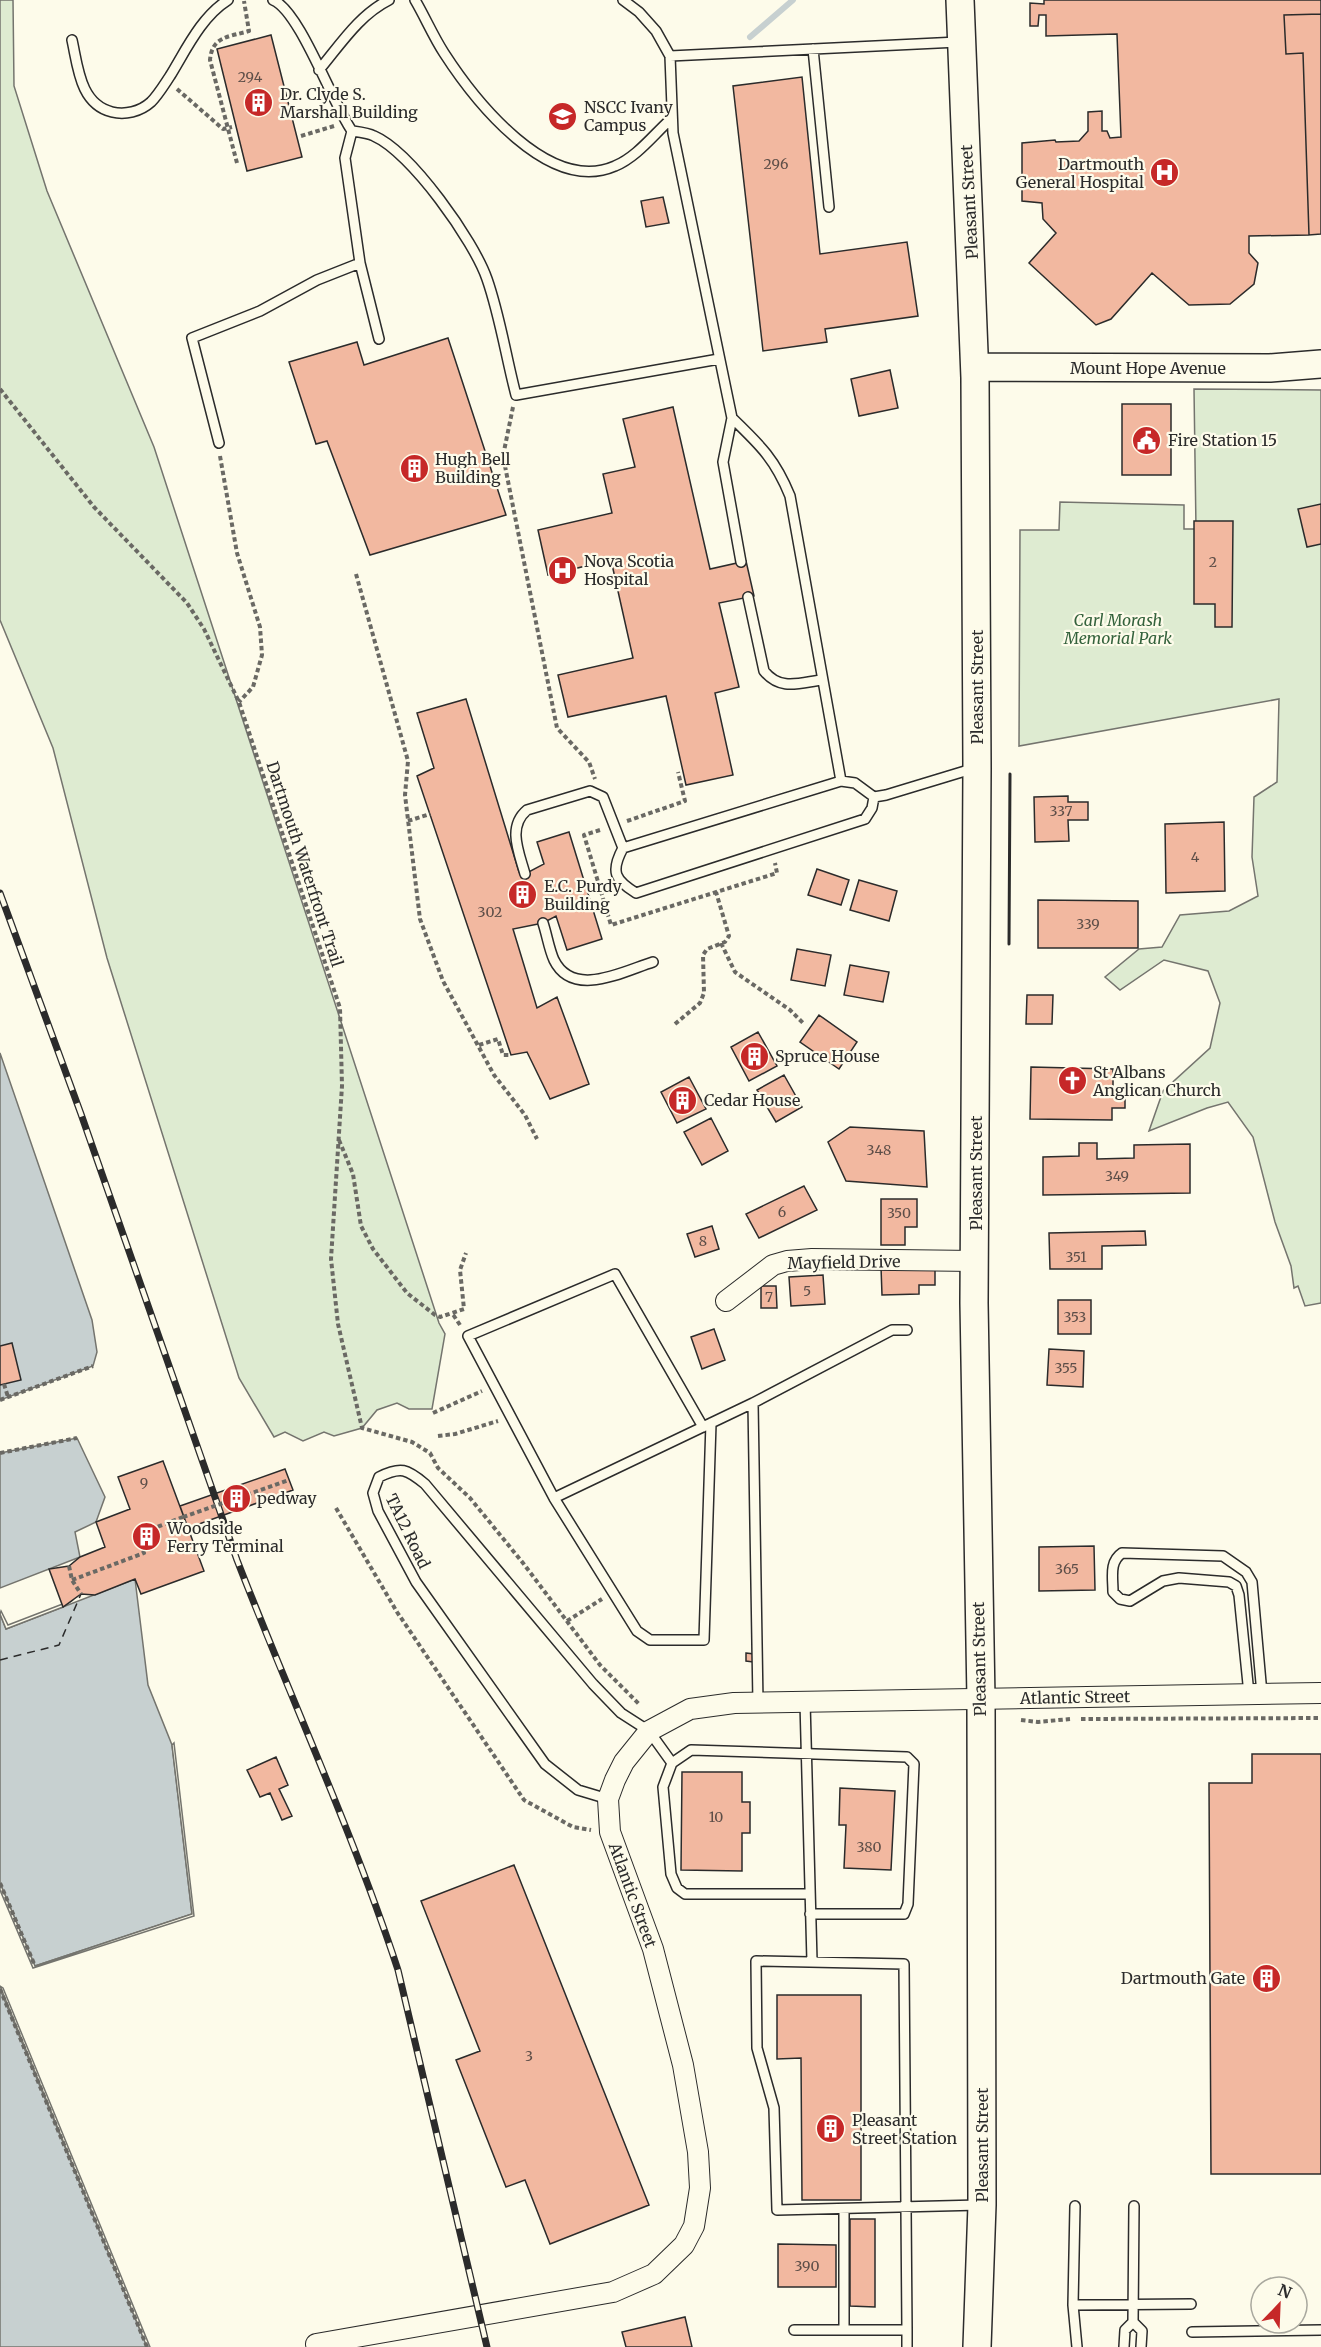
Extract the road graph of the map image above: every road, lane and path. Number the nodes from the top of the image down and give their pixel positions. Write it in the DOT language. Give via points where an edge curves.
graph roads {
  1 [pos="228,0"];
  2 [pos="244,0"];
  3 [pos="273,0"];
  4 [pos="389,0"];
  5 [pos="415,0"];
  6 [pos="623,0"];
  7 [pos="960,0"];
  8 [pos="72,40"];
  9 [pos="962,42"];
  10 [pos="813,49"];
  11 [pos="670,56"];
  12 [pos="319,70"];
  13 [pos="167,81"];
  14 [pos="671,118"];
  15 [pos="349,127"];
  16 [pos="230,128"];
  17 [pos="301,136"];
  18 [pos="237,163"];
  19 [pos="830,207"];
  20 [pos="360,263"];
  21 [pos="379,339"];
  22 [pos="719,359"];
  23 [pos="1321,364"];
  24 [pos="975,367"];
  25 [pos="0,389"];
  26 [pos="516,395"];
  27 [pos="732,418"];
  28 [pos="219,442"];
  29 [pos="741,562"];
  30 [pos="356,574"];
  31 [pos="748,597"];
  32 [pos="821,680"];
  33 [pos="239,702"];
  34 [pos="977,768"];
  35 [pos="678,772"];
  36 [pos="841,781"];
  37 [pos="597,793"];
  38 [pos="873,797"];
  39 [pos="430,814"];
  40 [pos="408,821"];
  41 [pos="614,826"];
  42 [pos="623,848"];
  43 [pos="782,857"];
  44 [pos="525,874"];
  45 [pos="716,892"];
  46 [pos="543,924"];
  47 [pos="721,943"];
  48 [pos="653,962"];
  49 [pos="675,1024"];
  50 [pos="804,1024"];
  51 [pos="479,1045"];
  52 [pos="512,1055"];
  53 [pos="338,1139"];
  54 [pos="537,1139"];
  55 [pos="466,1253"];
  56 [pos="975,1261"];
  57 [pos="726,1301"];
  58 [pos="452,1313"];
  59 [pos="907,1330"];
  60 [pos="468,1336"];
  61 [pos="93,1366"];
  62 [pos="4,1384"];
  63 [pos="494,1387"];
  64 [pos="8,1397"];
  65 [pos="0,1400"];
  66 [pos="753,1403"];
  67 [pos="433,1413"];
  68 [pos="511,1418"];
  69 [pos="707,1425"];
  70 [pos="438,1436"];
  71 [pos="77,1438"];
  72 [pos="0,1453"];
  73 [pos="289,1480"];
  74 [pos="554,1498"];
  75 [pos="336,1508"];
  76 [pos="69,1566"];
  77 [pos="72,1580"];
  78 [pos="613,1592"];
  79 [pos="81,1594"];
  80 [pos="567,1621"];
  81 [pos="1321,1693"];
  82 [pos="1255,1694"];
  83 [pos="981,1699"];
  84 [pos="805,1702"];
  85 [pos="758,1703"];
  86 [pos="655,1728"];
  87 [pos="806,1752"];
  88 [pos="672,1763"];
  89 [pos="608,1799"];
  90 [pos="610,1832"];
  91 [pos="0,1883"];
  92 [pos="810,1894"];
  93 [pos="810,1914"];
  94 [pos="812,1961"];
  95 [pos="35,1966"];
  96 [pos="0,1989"];
  97 [pos="982,2205"];
  98 [pos="1075,2206"];
  99 [pos="1134,2206"];
  100 [pos="906,2208"];
  101 [pos="844,2209"];
  102 [pos="1132,2303"];
  103 [pos="1191,2304"];
  104 [pos="1073,2305"];
  105 [pos="1133,2322"];
  106 [pos="794,2330"];
  107 [pos="844,2330"];
  108 [pos="907,2330"];
  109 [pos="1321,2330"];
  110 [pos="1192,2332"];
  111 [pos="316,2344"];
  112 [pos="147,2347"];
  113 [pos="907,2347"];
  114 [pos="977,2347"];
  115 [pos="1077,2347"];
  116 [pos="1124,2347"];
  117 [pos="1142,2347"];
  1 -- 13 [label="lane" via="204,22"];
  2 -- 16 [label="path" via="249,31 216,41 211,48 210,60"];
  3 -- 12 [label="lane" via="288,13"];
  4 -- 12 [label="lane" via="359,22"];
  5 -- 14 [label="lane" via="443,51 486,108 533,150 561,167 579,171 617,166"];
  6 -- 11 [label="lane" via="656,31"];
  7 -- 9 [label="main road, Pleasant Street"];
  8 -- 13 [label="lane" via="81,81 91,100 102,109 120,114 135,111 150,103"];
  9 -- 10 [label="lane"];
  9 -- 24 [label="main road, Pleasant Street"];
  10 -- 11 [label="lane"];
  10 -- 19 [label="lane"];
  11 -- 14 [label="lane"];
  12 -- 15 [label="lane"];
  13 -- 16 [label="path" via="223,129"];
  14 -- 22 [label="lane"];
  15 -- 17 [label="path"];
  15 -- 20 [label="lane" via="345,158"];
  15 -- 26 [label="lane" via="374,136 414,169 444,206 475,255 487,278"];
  16 -- 18 [label="path"];
  20 -- 21 [label="lane"];
  20 -- 28 [label="lane" via="317,280 260,311 192,338"];
  22 -- 26 [label="lane"];
  22 -- 27 [label="lane"];
  23 -- 24 [label="main road, Mount Hope Avenue" via="1270,368"];
  24 -- 34 [label="main road, Pleasant Street"];
  25 -- 33 [label="path, Dartmouth Waterfront Trail" via="94,507 187,603"];
  26 -- 37 [label="path" via="503,456 557,728 589,762"];
  27 -- 29 [label="lane" via="723,462"];
  27 -- 32 [label="lane" via="765,450 790,496"];
  28 -- 33 [label="path" via="237,553 260,627 262,655 253,687"];
  30 -- 40 [label="path" via="408,761"];
  31 -- 32 [label="lane" via="764,671 771,680 782,685"];
  32 -- 36 [label="lane"];
  33 -- 53 [label="path, Dartmouth Waterfront Trail" via="340,1008 342,1086"];
  34 -- 38 [label="lane"];
  34 -- 56 [label="main road, Pleasant Street"];
  35 -- 41 [label="path" via="685,801"];
  36 -- 38 [label="lane" via="855,783"];
  36 -- 42 [label="lane"];
  37 -- 41 [label="lane" via="603,797"];
  37 -- 44 [label="lane" via="590,791 527,810 519,817 515,827 517,847"];
  38 -- 42 [label="lane" via="873,808 865,819 636,893 620,883 616,871"];
  39 -- 40 [label="path"];
  40 -- 51 [label="path" via="420,919 443,981"];
  41 -- 42 [label="lane"];
  41 -- 45 [label="path" via="584,835 611,925"];
  43 -- 45 [label="path" via="775,859 777,873"];
  45 -- 47 [label="path" via="729,936"];
  46 -- 48 [label="lane" via="554,961 581,982"];
  47 -- 49 [label="path" via="703,955 704,993 700,1003"];
  47 -- 50 [label="path" via="735,972"];
  51 -- 52 [label="path" via="498,1039 503,1055"];
  51 -- 54 [label="path"];
  53 -- 58 [label="path" via="353,1174 361,1226 373,1249 407,1293 435,1315"];
  53 -- 80 [label="path, Dartmouth Waterfront Trail" via="331,1259 338,1324 362,1428 412,1442 430,1453 438,1468 470,1498"];
  55 -- 58 [label="path" via="460,1270 465,1309"];
  56 -- 57 [label="street, Mayfield Drive" via="787,1261 773,1265"];
  56 -- 83 [label="main road, Pleasant Street"];
  58 -- 60 [label="path"];
  59 -- 66 [label="lane" via="892,1330"];
  60 -- 63 [label="lane"];
  60 -- 69 [label="lane" via="615,1274"];
  61 -- 64 [label="path"];
  62 -- 64 [label="path"];
  63 -- 67 [label="path"];
  63 -- 68 [label="lane"];
  64 -- 65 [label="path"];
  66 -- 69 [label="lane"];
  66 -- 85 [label="lane"];
  68 -- 70 [label="path"];
  68 -- 74 [label="lane"];
  69 -- 74 [label="lane"];
  69 -- 78 [label="lane" via="704,1640 650,1640 637,1631"];
  71 -- 72 [label="path"];
  73 -- 77 [label="path, bridge" via="136,1535 144,1553"];
  74 -- 78 [label="lane"];
  75 -- 90 [label="path" via="397,1612 524,1800 573,1827"];
  76 -- 77 [label="path"];
  77 -- 79 [label="path"];
  78 -- 80 [label="path"];
  80 -- 86 [label="path"];
  81 -- 82 [label="street, Atlantic Street"];
  82 -- 82 [label="lane" via="1236,1586 1179,1578 1162,1581 1130,1601 1120,1599 1113,1592 1116,1558 1122,1553 1223,1556 1246,1572 1252,1581"];
  82 -- 83 [label="street, Atlantic Street"];
  83 -- 84 [label="street, Atlantic Street"];
  83 -- 97 [label="main road, Pleasant Street"];
  84 -- 85 [label="street, Atlantic Street"];
  84 -- 87 [label="lane"];
  85 -- 86 [label="street, Atlantic Street" via="690,1710"];
  86 -- 88 [label="lane"];
  86 -- 89 [label="street, Atlantic Street" via="624,1762"];
  86 -- 89 [label="lane, TA12 Road" via="621,1713 593,1684 425,1484 409,1471 393,1470 379,1477 373,1493 378,1511 422,1592 545,1764 578,1790"];
  87 -- 88 [label="lane" via="691,1750"];
  87 -- 92 [label="lane"];
  87 -- 93 [label="lane" via="907,1757 914,1764 908,1904 904,1914"];
  88 -- 92 [label="lane" via="663,1787 671,1874 677,1888 686,1894"];
  89 -- 90 [label="street, Atlantic Street"];
  90 -- 111 [label="street, Atlantic Street" via="653,1949 685,2076 700,2188 694,2226 684,2245 654,2274 613,2292"];
  91 -- 95 [label="path"];
  92 -- 93 [label="lane"];
  93 -- 94 [label="lane"];
  94 -- 100 [label="lane" via="904,1964"];
  94 -- 101 [label="lane" via="756,1961 756,2048 774,2108 777,2210"];
  96 -- 112 [label="path"];
  97 -- 100 [label="lane"];
  97 -- 114 [label="main road, Pleasant Street"];
  98 -- 104 [label="lane"];
  99 -- 102 [label="lane"];
  100 -- 101 [label="lane"];
  100 -- 108 [label="lane"];
  101 -- 107 [label="lane"];
  102 -- 103 [label="lane"];
  102 -- 104 [label="lane"];
  102 -- 105 [label="lane"];
  104 -- 115 [label="lane"];
  105 -- 116 [label="lane" via="1125,2330"];
  105 -- 117 [label="lane" via="1142,2331"];
  106 -- 107 [label="lane"];
  107 -- 108 [label="lane"];
  108 -- 113 [label="lane"];
  109 -- 110 [label="lane"];
}
